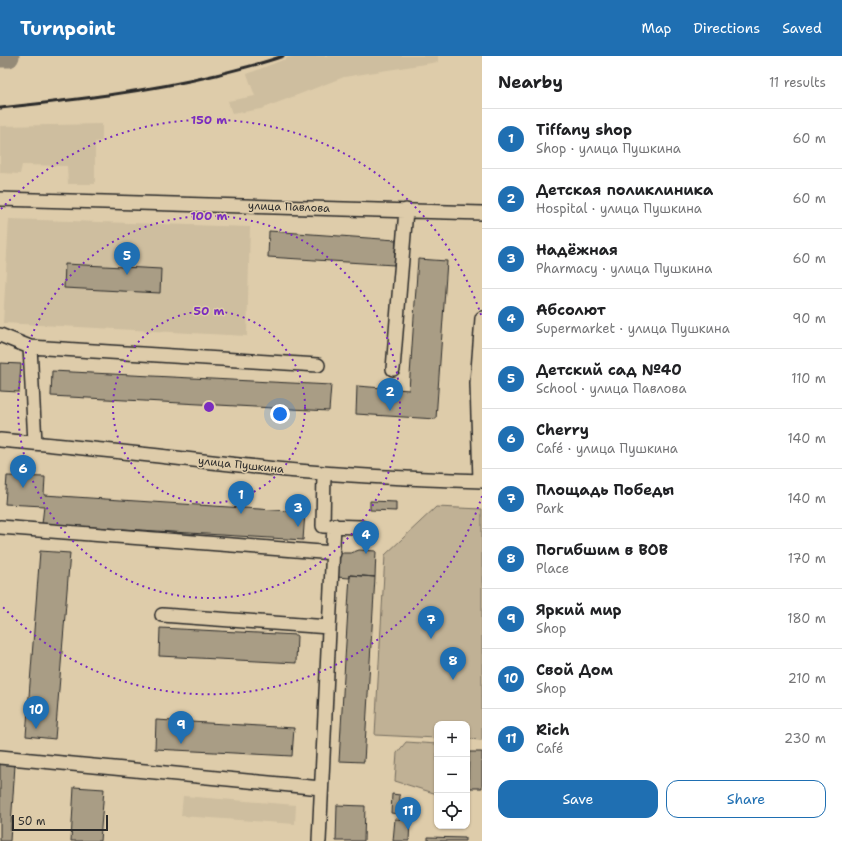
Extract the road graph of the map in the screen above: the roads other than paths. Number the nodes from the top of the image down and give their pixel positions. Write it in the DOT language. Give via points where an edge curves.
graph roads {
  1 [pos="0,203"];
  2 [pos="406,210"];
  3 [pos="482,213"];
  4 [pos="482,318"];
  5 [pos="0,335"];
  6 [pos="30,347"];
  7 [pos="318,365"];
  8 [pos="393,369"];
  9 [pos="480,384"];
  10 [pos="0,440"];
  11 [pos="35,443"];
  12 [pos="324,473"];
  13 [pos="481,481"];
  14 [pos="334,526"];
  15 [pos="0,527"];
  16 [pos="361,527"];
  17 [pos="334,552"];
  18 [pos="162,615"];
  19 [pos="329,626"];
  20 [pos="0,757"];
  21 [pos="321,788"];
  22 [pos="319,841"];
  1 -- 2 [label="street, улица Павлова"];
  2 -- 3 [label="street, улица Павлова"];
  2 -- 8 [label="street"];
  4 -- 9 [label="street"];
  5 -- 6 [label="street"];
  6 -- 7 [label="street"];
  6 -- 11 [label="street"];
  9 -- 13 [label="street"];
  10 -- 11 [label="street, улица Пушкина"];
  11 -- 12 [label="street, улица Пушкина"];
  12 -- 13 [label="street, улица Пушкина"];
  12 -- 14 [label="street" via="323,526"];
  14 -- 16 [label="street"];
  14 -- 17 [label="street"];
  15 -- 17 [label="street"];
  17 -- 19 [label="street"];
  18 -- 19 [label="street"];
  19 -- 21 [label="street"];
  20 -- 21 [label="street"];
  21 -- 22 [label="street"];
}
